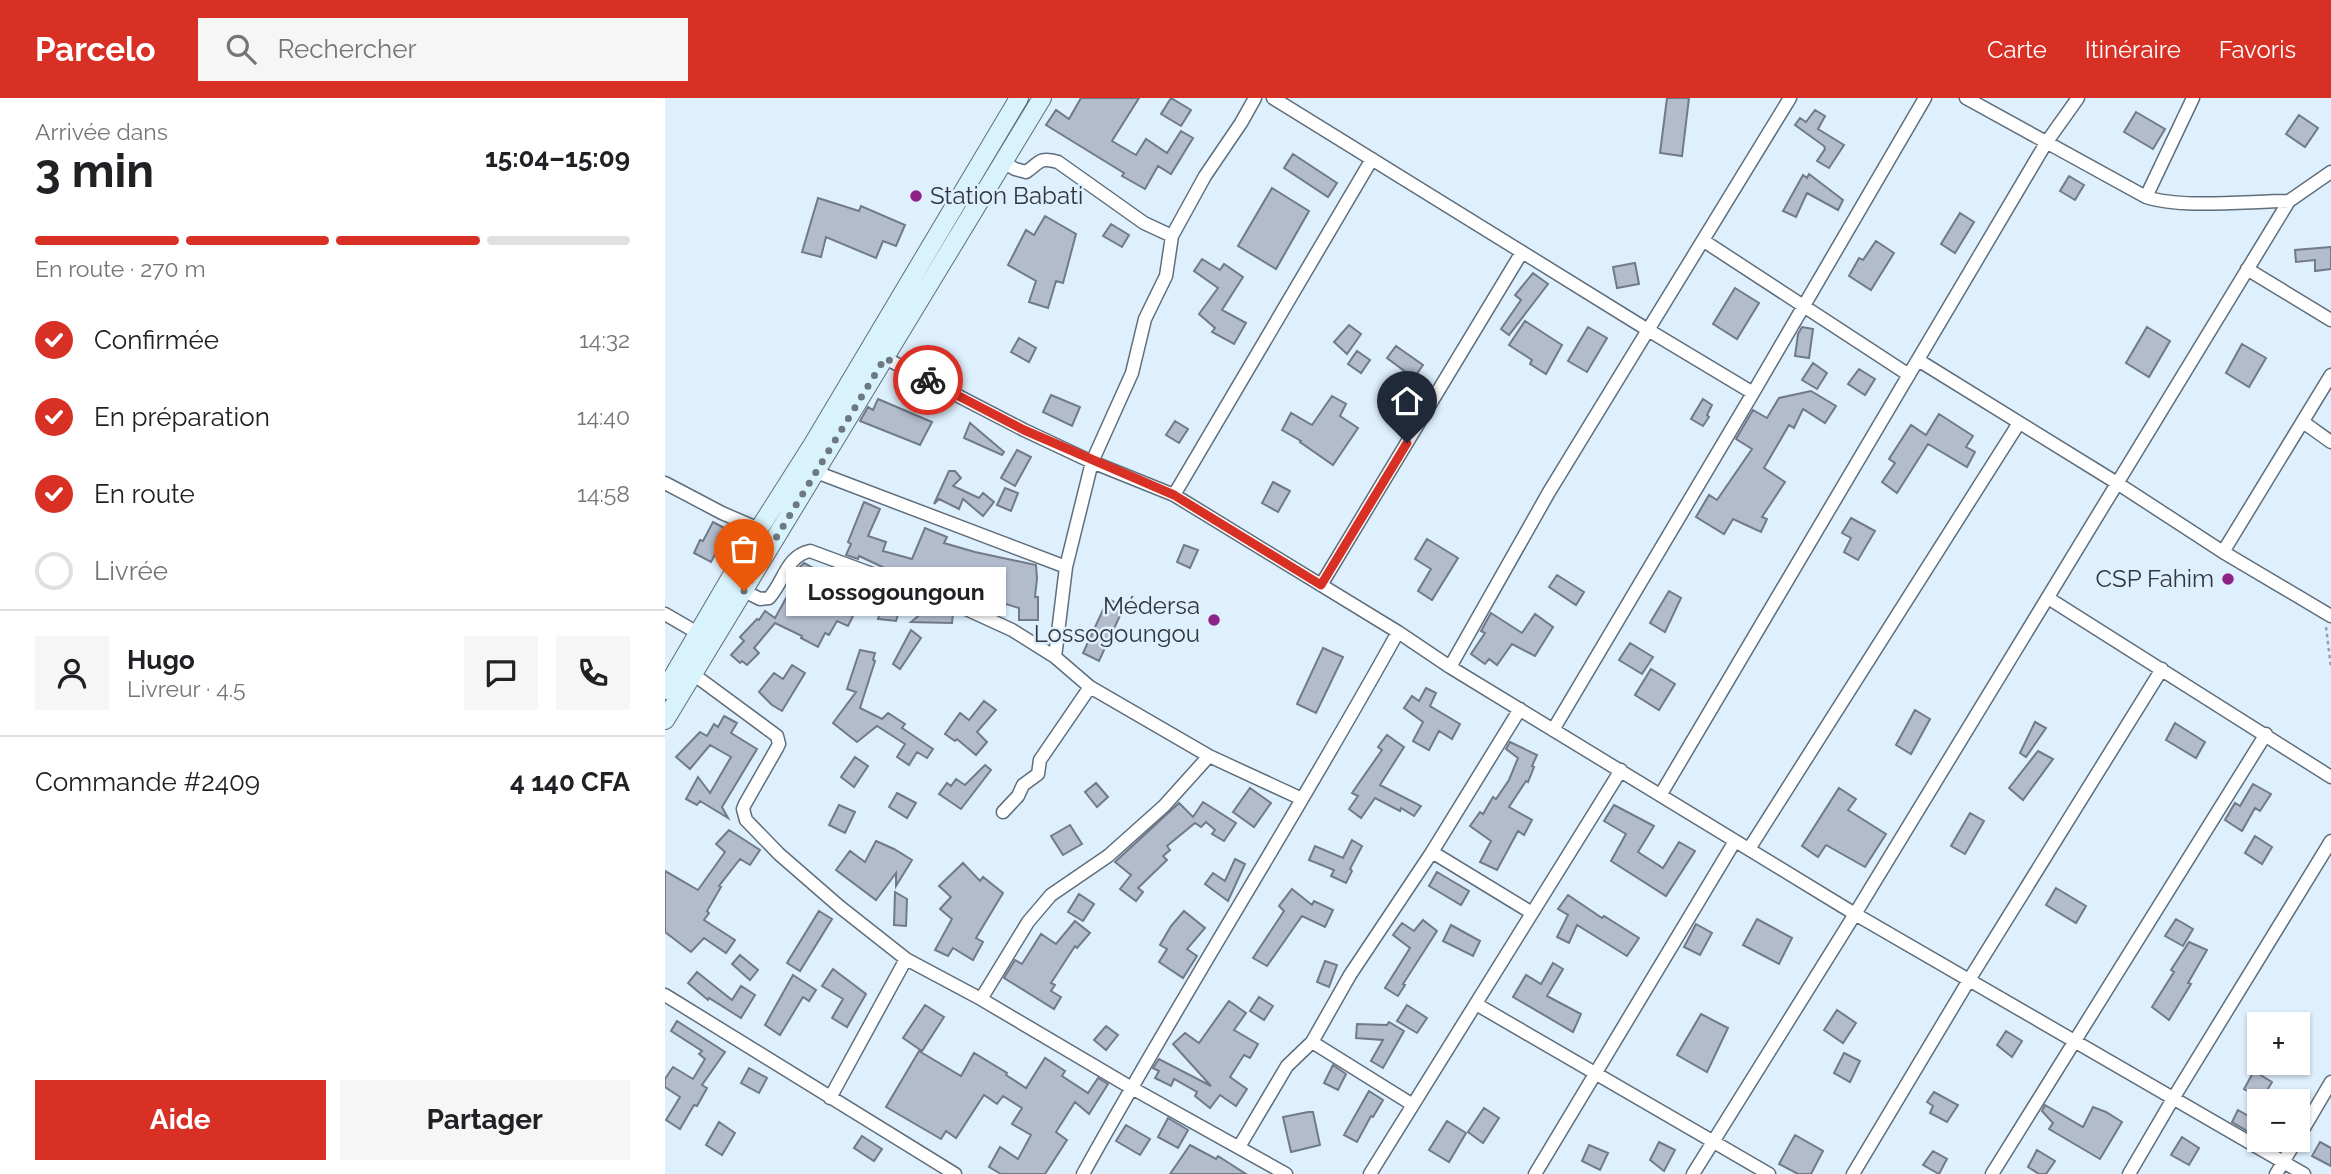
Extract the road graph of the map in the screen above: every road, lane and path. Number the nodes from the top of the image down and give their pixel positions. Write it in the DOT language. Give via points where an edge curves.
graph roads {
  1 [pos="1019,98"];
  2 [pos="1041,98"];
  3 [pos="1255,98"];
  4 [pos="1273,98"];
  5 [pos="1790,98"];
  6 [pos="1925,98"];
  7 [pos="1966,98"];
  8 [pos="2078,98"];
  9 [pos="2193,98"];
  10 [pos="2046,144"];
  11 [pos="1372,159"];
  12 [pos="1003,162"];
  13 [pos="2331,172"];
  14 [pos="2146,197"];
  15 [pos="2289,201"];
  16 [pos="1172,236"];
  17 [pos="1704,241"];
  18 [pos="1522,252"];
  19 [pos="2247,269"];
  20 [pos="1804,307"];
  21 [pos="2331,320"];
  22 [pos="1648,330"];
  23 [pos="870,346"];
  24 [pos="885,358"];
  25 [pos="1918,360"];
  26 [pos="1909,375"];
  27 [pos="2331,375"];
  28 [pos="1753,393"];
  29 [pos="2303,422"];
  30 [pos="2019,423"];
  31 [pos="2331,442"];
  32 [pos="805,457"];
  33 [pos="1092,462"];
  34 [pos="817,472"];
  35 [pos="665,483"];
  36 [pos="2117,483"];
  37 [pos="1174,495"];
  38 [pos="759,529"];
  39 [pos="2223,552"];
  40 [pos="1066,567"];
  41 [pos="1321,585"];
  42 [pos="744,591"];
  43 [pos="2047,598"];
  44 [pos="665,614"];
  45 [pos="2329,615"];
  46 [pos="1398,632"];
  47 [pos="705,638"];
  48 [pos="1055,657"];
  49 [pos="1450,667"];
  50 [pos="2331,668"];
  51 [pos="2162,669"];
  52 [pos="692,674"];
  53 [pos="1090,687"];
  54 [pos="665,690"];
  55 [pos="1520,709"];
  56 [pos="665,720"];
  57 [pos="1553,730"];
  58 [pos="2266,734"];
  59 [pos="1209,756"];
  60 [pos="1621,770"];
  61 [pos="2331,777"];
  62 [pos="1661,794"];
  63 [pos="1302,799"];
  64 [pos="1003,813"];
  65 [pos="1735,841"];
  66 [pos="2331,841"];
  67 [pos="1749,849"];
  68 [pos="1432,852"];
  69 [pos="1532,913"];
  70 [pos="1856,914"];
  71 [pos="907,959"];
  72 [pos="1969,980"];
  73 [pos="665,996"];
  74 [pos="981,999"];
  75 [pos="1476,1004"];
  76 [pos="1312,1042"];
  77 [pos="2074,1042"];
  78 [pos="1596,1072"];
  79 [pos="2331,1082"];
  80 [pos="1131,1087"];
  81 [pos="2173,1097"];
  82 [pos="830,1098"];
  83 [pos="1413,1105"];
  84 [pos="2310,1117"];
  85 [pos="1713,1141"];
  86 [pos="1239,1147"];
  87 [pos="2289,1152"];
  88 [pos="2283,1162"];
  89 [pos="955,1174"];
  90 [pos="1083,1174"];
  91 [pos="1286,1174"];
  92 [pos="1370,1174"];
  93 [pos="1535,1174"];
  94 [pos="1693,1174"];
  95 [pos="1769,1174"];
  96 [pos="1853,1174"];
  97 [pos="1992,1174"];
  98 [pos="2129,1174"];
  99 [pos="2276,1174"];
  100 [pos="2304,1174"];
  1 -- 23 [label="main road"];
  2 -- 12 [label="main road"];
  3 -- 16 [label="street"];
  4 -- 11 [label="street"];
  5 -- 17 [label="street"];
  6 -- 20 [label="street"];
  7 -- 10 [label="street"];
  8 -- 10 [label="street"];
  9 -- 14 [label="street"];
  10 -- 14 [label="street"];
  10 -- 25 [label="street"];
  11 -- 18 [label="street"];
  11 -- 37 [label="street"];
  12 -- 16 [label="street" via="1025,172 1042,159 1065,164 1144,223"];
  12 -- 24 [label="main road"];
  13 -- 15 [label="street"];
  14 -- 15 [label="street" via="2160,202"];
  15 -- 19 [label="street"];
  16 -- 33 [label="street" via="1166,276 1146,319 1132,373"];
  17 -- 20 [label="street"];
  17 -- 22 [label="street"];
  18 -- 22 [label="street"];
  18 -- 41 [label="street"];
  19 -- 21 [label="street"];
  19 -- 36 [label="street"];
  20 -- 26 [label="street"];
  20 -- 28 [label="street"];
  22 -- 28 [label="street"];
  22 -- 49 [label="street"];
  23 -- 24 [label="street"];
  23 -- 32 [label="main road"];
  24 -- 33 [label="street"];
  24 -- 34 [label="main road"];
  25 -- 26 [label="street"];
  25 -- 30 [label="street"];
  26 -- 62 [label="street"];
  27 -- 29 [label="street"];
  28 -- 57 [label="street"];
  29 -- 31 [label="street"];
  29 -- 39 [label="street"];
  30 -- 36 [label="street"];
  30 -- 67 [label="street"];
  32 -- 34 [label="street"];
  32 -- 38 [label="main road"];
  33 -- 37 [label="street"];
  33 -- 40 [label="street"];
  34 -- 40 [label="street"];
  34 -- 42 [label="main road"];
  35 -- 38 [label="street"];
  36 -- 39 [label="street"];
  36 -- 43 [label="street"];
  37 -- 41 [label="street"];
  38 -- 47 [label="main road"];
  39 -- 45 [label="street"];
  40 -- 48 [label="street"];
  41 -- 46 [label="street"];
  42 -- 47 [label="main road"];
  42 -- 48 [label="street" via="769,598 794,559 810,551 964,608"];
  43 -- 51 [label="street"];
  43 -- 70 [label="street"];
  44 -- 47 [label="street"];
  45 -- 50 [label="path" via="2326,635"];
  46 -- 49 [label="street"];
  46 -- 63 [label="street"];
  47 -- 52 [label="main road"];
  47 -- 54 [label="main road"];
  48 -- 53 [label="street"];
  49 -- 55 [label="street"];
  51 -- 58 [label="street"];
  51 -- 72 [label="street"];
  52 -- 56 [label="main road"];
  52 -- 71 [label="street" via="779,740 745,804 746,820 840,907"];
  53 -- 59 [label="street"];
  53 -- 64 [label="street" via="1041,760 1038,774 1023,785"];
  55 -- 57 [label="street"];
  55 -- 68 [label="street"];
  57 -- 60 [label="street"];
  58 -- 61 [label="street"];
  58 -- 77 [label="street"];
  59 -- 63 [label="street"];
  59 -- 74 [label="street" via="1164,806 1108,856 1051,895 1028,922"];
  60 -- 62 [label="street"];
  60 -- 69 [label="street"];
  62 -- 65 [label="street"];
  63 -- 80 [label="street"];
  65 -- 67 [label="street"];
  65 -- 78 [label="street"];
  66 -- 81 [label="street"];
  67 -- 70 [label="street"];
  68 -- 69 [label="street"];
  68 -- 76 [label="street" via="1350,975"];
  69 -- 75 [label="street"];
  70 -- 72 [label="street"];
  70 -- 85 [label="street"];
  71 -- 74 [label="street"];
  71 -- 82 [label="street"];
  72 -- 77 [label="street"];
  72 -- 96 [label="street"];
  73 -- 82 [label="street"];
  74 -- 80 [label="street"];
  75 -- 78 [label="street"];
  75 -- 83 [label="street"];
  76 -- 83 [label="street"];
  76 -- 86 [label="street" via="1287,1066"];
  77 -- 81 [label="street"];
  77 -- 97 [label="street"];
  78 -- 85 [label="street"];
  78 -- 93 [label="street"];
  79 -- 84 [label="street"];
  80 -- 86 [label="street"];
  80 -- 90 [label="street"];
  81 -- 88 [label="street"];
  81 -- 98 [label="street"];
  82 -- 89 [label="street"];
  83 -- 92 [label="street"];
  85 -- 94 [label="street"];
  85 -- 95 [label="street"];
  86 -- 91 [label="street"];
  87 -- 88 [label="street"];
  88 -- 99 [label="street"];
  88 -- 100 [label="street"];
}
